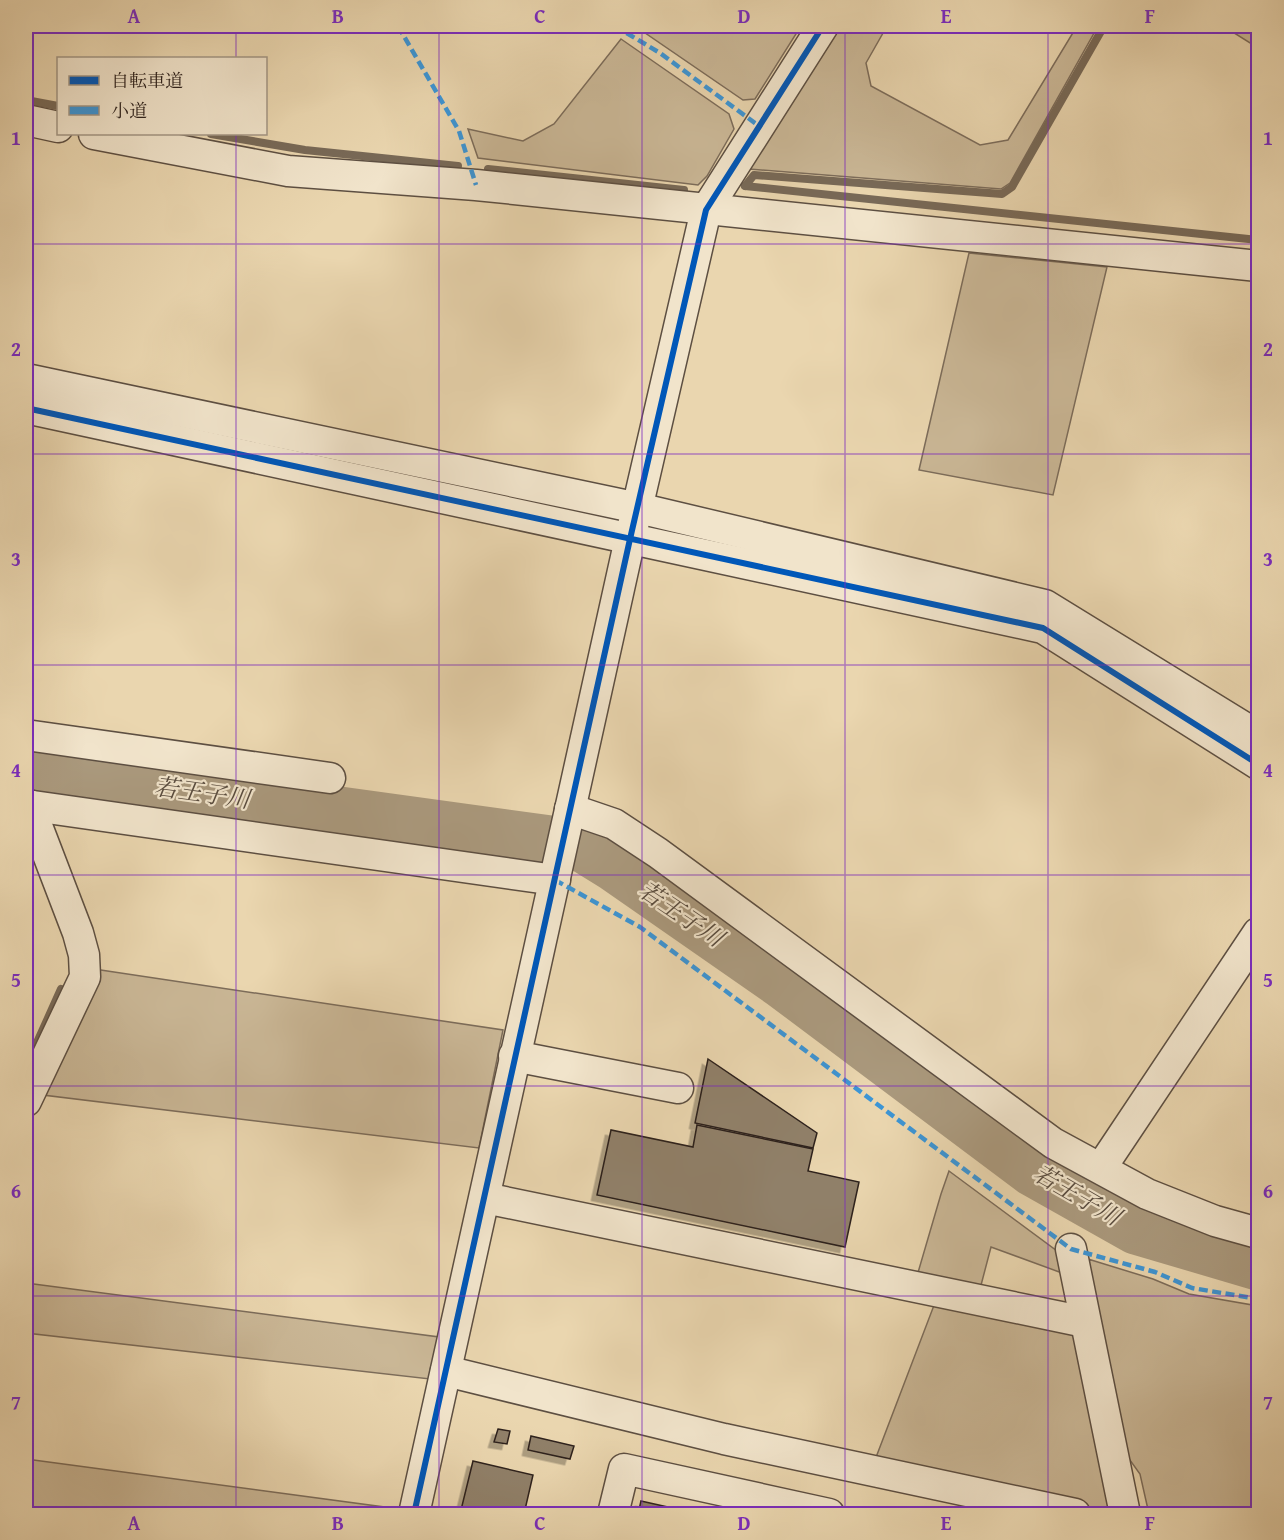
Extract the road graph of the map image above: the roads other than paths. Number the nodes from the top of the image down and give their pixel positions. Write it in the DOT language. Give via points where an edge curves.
graph roads {
  1 [pos="822,26"];
  2 [pos="26,120"];
  3 [pos="57,127"];
  4 [pos="99,135"];
  5 [pos="706,210"];
  6 [pos="1258,266"];
  7 [pos="26,379"];
  8 [pos="26,408"];
  9 [pos="638,508"];
  10 [pos="630,539"];
  11 [pos="26,735"];
  12 [pos="1258,736"];
  13 [pos="1258,764"];
  14 [pos="330,778"];
  15 [pos="27,805"];
  16 [pos="569,815"];
  17 [pos="556,876"];
  18 [pos="1258,933"];
  19 [pos="514,1056"];
  20 [pos="678,1088"];
  21 [pos="26,1101"];
  22 [pos="1101,1168"];
  23 [pos="485,1198"];
  24 [pos="1258,1233"];
  25 [pos="1071,1249"];
  26 [pos="1085,1322"];
  27 [pos="446,1371"];
  28 [pos="414,1515"];
  29 [pos="613,1515"];
  30 [pos="829,1515"];
  31 [pos="1075,1515"];
  32 [pos="1125,1515"];
  1 -- 5 [label="street"];
  2 -- 3 [label="street"];
  4 -- 5 [label="street" via="288,171 476,185"];
  5 -- 6 [label="street"];
  5 -- 9 [label="street"];
  7 -- 9 [label="street"];
  8 -- 10 [label="street"];
  9 -- 10 [label="street"];
  9 -- 12 [label="street" via="1045,605"];
  10 -- 13 [label="street" via="1043,628"];
  10 -- 16 [label="street"];
  11 -- 14 [label="street"];
  15 -- 17 [label="street"];
  15 -- 21 [label="street" via="78,933 85,977"];
  16 -- 17 [label="street"];
  16 -- 22 [label="street" via="614,824 658,853 1053,1143"];
  17 -- 19 [label="street"];
  18 -- 22 [label="street"];
  19 -- 20 [label="street"];
  19 -- 23 [label="street"];
  22 -- 24 [label="street" via="1157,1197 1215,1221"];
  23 -- 26 [label="street"];
  23 -- 27 [label="street"];
  25 -- 26 [label="street"];
  26 -- 32 [label="street"];
  27 -- 28 [label="street"];
  27 -- 31 [label="street" via="724,1438"];
  29 -- 30 [label="street" via="624,1469"];
}
